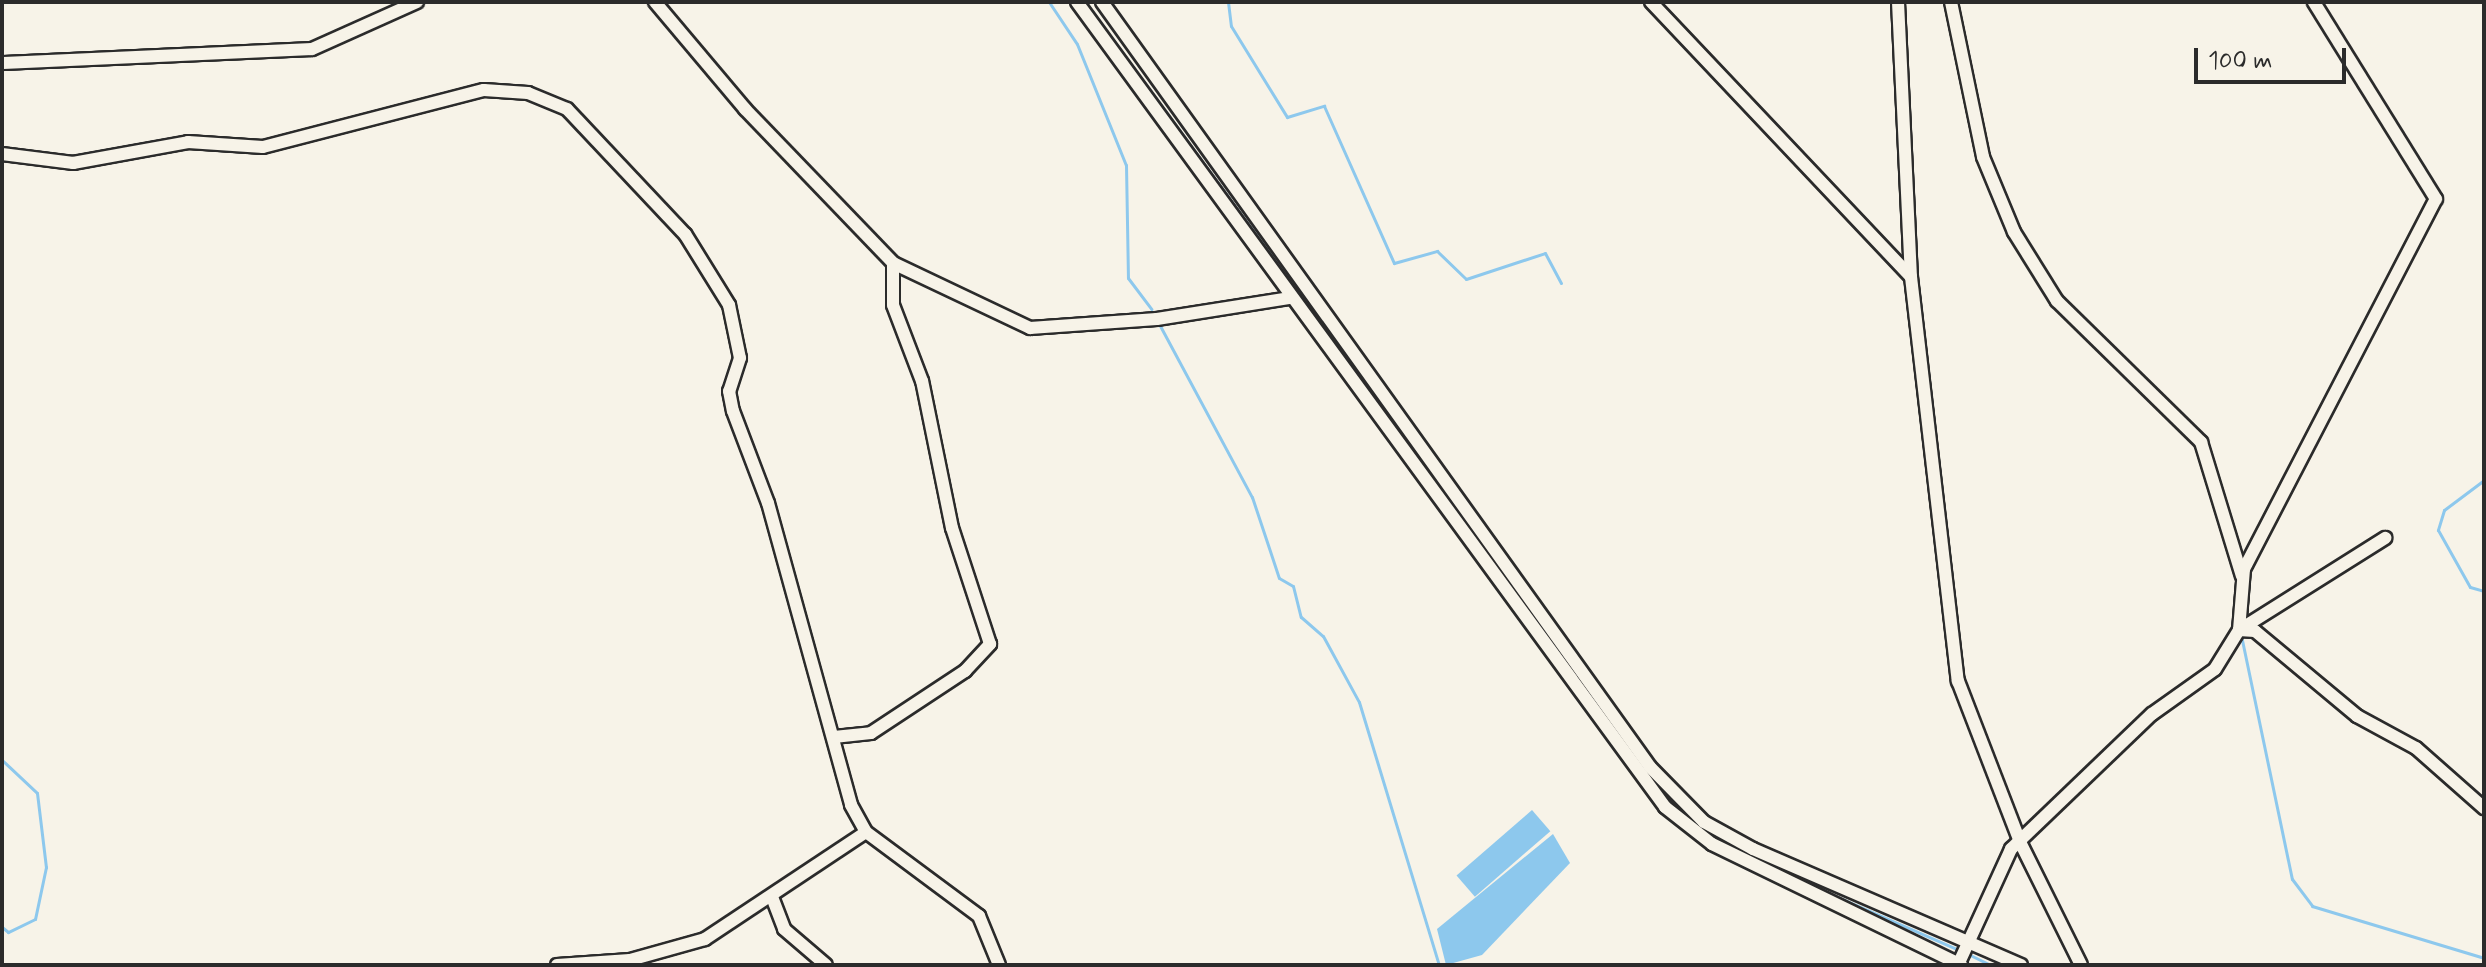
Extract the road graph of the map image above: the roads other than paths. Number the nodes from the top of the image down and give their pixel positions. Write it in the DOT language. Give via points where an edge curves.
graph roads {
  1 [pos="417,2"];
  2 [pos="655,2"];
  3 [pos="1077,2"];
  4 [pos="1102,2"];
  5 [pos="1651,2"];
  6 [pos="1898,2"];
  7 [pos="1951,2"];
  8 [pos="2314,2"];
  9 [pos="2,63"];
  10 [pos="2,154"];
  11 [pos="893,263"];
  12 [pos="1911,277"];
  13 [pos="1290,298"];
  14 [pos="2385,538"];
  15 [pos="2242,576"];
  16 [pos="2239,630"];
  17 [pos="834,737"];
  18 [pos="2484,808"];
  19 [pos="866,832"];
  20 [pos="2020,842"];
  21 [pos="772,897"];
  22 [pos="1967,942"];
  23 [pos="557,965"];
  24 [pos="826,965"];
  25 [pos="999,965"];
  26 [pos="1959,965"];
  27 [pos="2021,965"];
  28 [pos="2081,965"];
  1 -- 9 [label="street" via="312,49"];
  2 -- 11 [label="street" via="745,109"];
  3 -- 13 [label="street"];
  4 -- 22 [label="street" via="1650,767 1704,822 1753,849"];
  5 -- 12 [label="street"];
  6 -- 12 [label="street"];
  7 -- 15 [label="street" via="1983,157 2014,232 2057,301 2201,442"];
  8 -- 15 [label="street" via="2436,199"];
  10 -- 17 [label="street" via="73,163 188,142 263,147 484,90 528,93 567,109 685,234 729,305 740,358 729,391 733,411 768,503"];
  11 -- 13 [label="street" via="1030,328 1157,319"];
  11 -- 17 [label="street" via="893,305 922,381 952,528 990,644 965,671 871,733"];
  12 -- 20 [label="street" via="1958,681"];
  13 -- 26 [label="street" via="1665,807 1712,844"];
  14 -- 16 [label="street"];
  15 -- 16 [label="street"];
  16 -- 18 [label="street" via="2255,631 2357,716 2416,748"];
  16 -- 20 [label="street" via="2215,669 2152,714"];
  17 -- 19 [label="street" via="841,778"];
  19 -- 21 [label="street"];
  19 -- 25 [label="street" via="962,898 979,916"];
  20 -- 22 [label="street" via="2005,858"];
  20 -- 28 [label="street"];
  21 -- 23 [label="street" via="705,939 667,952"];
  21 -- 24 [label="street" via="784,929"];
  22 -- 26 [label="street"];
  22 -- 27 [label="street"];
}
